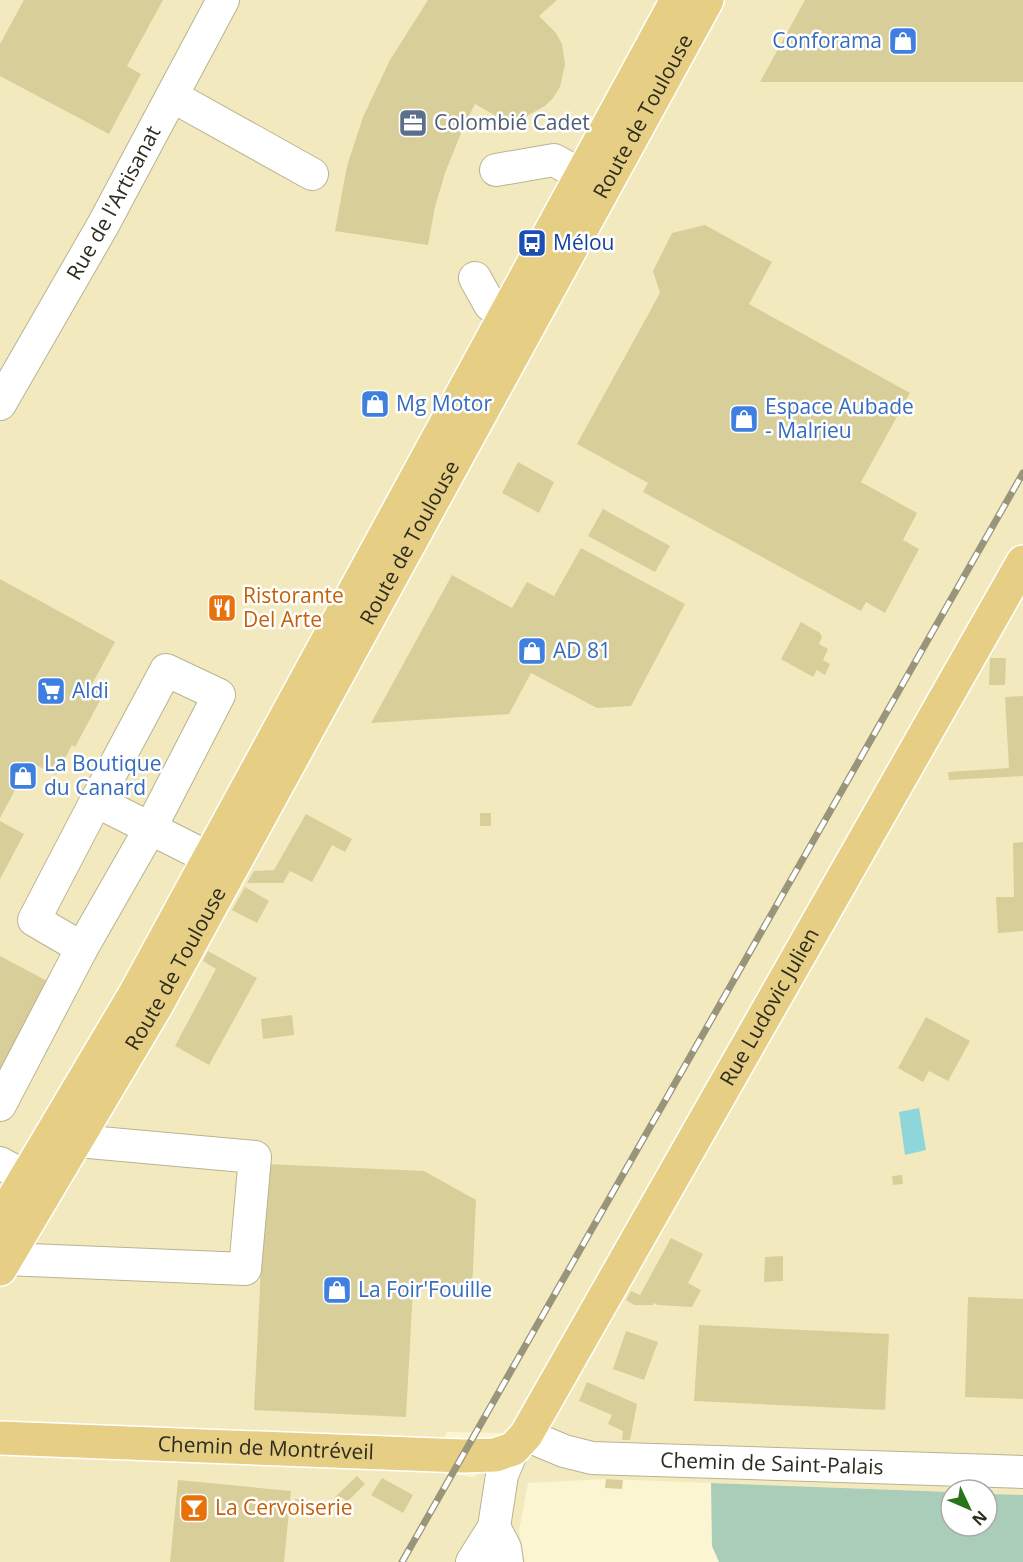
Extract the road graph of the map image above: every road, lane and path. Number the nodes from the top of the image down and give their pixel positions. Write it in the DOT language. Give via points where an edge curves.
graph roads {
  1 [pos="224,0"];
  2 [pos="677,0"];
  3 [pos="707,0"];
  4 [pos="172,96"];
  5 [pos="496,170"];
  6 [pos="312,174"];
  7 [pos="593,182"];
  8 [pos="474,278"];
  9 [pos="517,321"];
  10 [pos="0,404"];
  11 [pos="1023,562"];
  12 [pos="96,801"];
  13 [pos="150,829"];
  14 [pos="209,858"];
  15 [pos="82,948"];
  16 [pos="0,1105"];
  17 [pos="78,1141"];
  18 [pos="13,1170"];
  19 [pos="0,1221"];
  20 [pos="3,1264"];
  21 [pos="5,1436"];
  22 [pos="519,1442"];
  23 [pos="1023,1472"];
  24 [pos="494,1527"];
  25 [pos="472,1562"];
  26 [pos="507,1562"];
  1 -- 4 [label="street, Rue de l'Artisanat"];
  2 -- 7 [label="main road"];
  3 -- 7 [label="main road, Route de Toulouse"];
  4 -- 6 [label="street"];
  4 -- 10 [label="street, Rue de l'Artisanat"];
  5 -- 7 [label="street" via="554,160"];
  7 -- 9 [label="main road, Route de Toulouse"];
  8 -- 9 [label="street" via="490,305"];
  9 -- 14 [label="main road"];
  9 -- 17 [label="main road, Route de Toulouse" via="162,996"];
  11 -- 22 [label="main road, Rue Ludovic Julien"];
  12 -- 13 [label="street"];
  12 -- 13 [label="street" via="166,670 219,695"];
  12 -- 15 [label="street" via="34,920"];
  13 -- 14 [label="street"];
  13 -- 15 [label="street"];
  14 -- 18 [label="main road" via="135,994"];
  15 -- 16 [label="street"];
  17 -- 20 [label="main road, Route de Toulouse"];
  17 -- 20 [label="street" via="255,1157 245,1269"];
  18 -- 19 [label="main road"];
  21 -- 22 [label="main road, Chemin de Montréveil" via="463,1456 495,1455"];
  22 -- 23 [label="street, Chemin de Saint-Palais" via="592,1458"];
  22 -- 24 [label="street" via="502,1475"];
  24 -- 25 [label="street"];
  24 -- 26 [label="street"];
}
